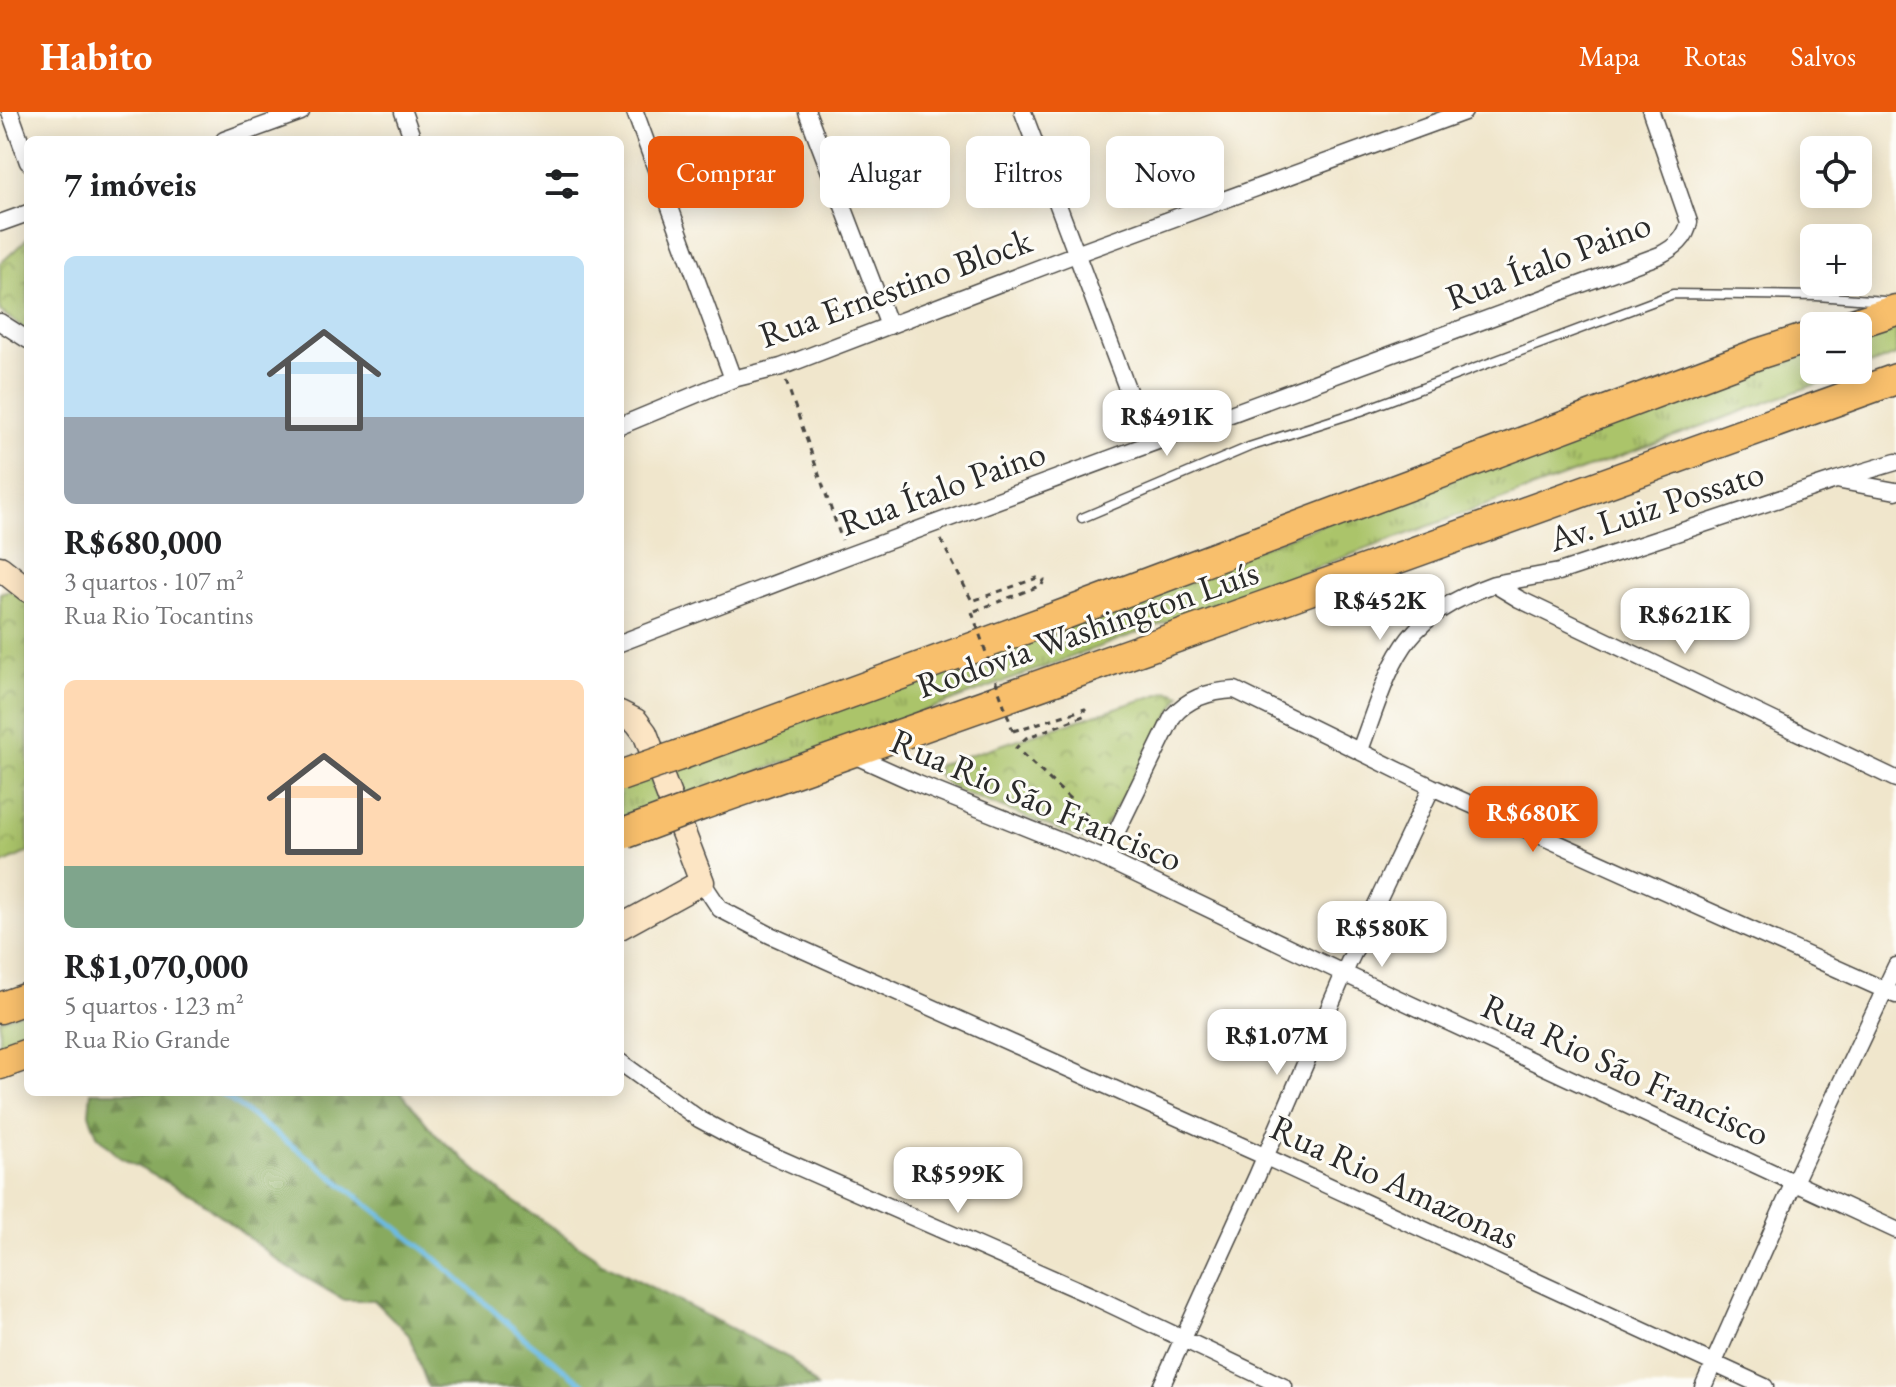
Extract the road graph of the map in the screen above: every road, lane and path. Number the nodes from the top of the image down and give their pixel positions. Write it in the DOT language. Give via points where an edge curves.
graph roads {
  1 [pos="10,112"];
  2 [pos="301,112"];
  3 [pos="403,112"];
  4 [pos="635,112"];
  5 [pos="807,112"];
  6 [pos="1023,112"];
  7 [pos="1464,112"];
  8 [pos="1651,112"];
  9 [pos="235,136"];
  10 [pos="412,136"];
  11 [pos="24,151"];
  12 [pos="14,218"];
  13 [pos="0,233"];
  14 [pos="1076,254"];
  15 [pos="1896,302"];
  16 [pos="1896,310"];
  17 [pos="1872,318"];
  18 [pos="0,322"];
  19 [pos="889,326"];
  20 [pos="24,337"];
  21 [pos="1800,340"];
  22 [pos="781,367"];
  23 [pos="733,379"];
  24 [pos="1896,379"];
  25 [pos="624,424"];
  26 [pos="1148,444"];
  27 [pos="1896,462"];
  28 [pos="1836,480"];
  29 [pos="1896,491"];
  30 [pos="1082,518"];
  31 [pos="934,525"];
  32 [pos="847,556"];
  33 [pos="1,570"];
  34 [pos="1494,584"];
  35 [pos="24,587"];
  36 [pos="624,641"];
  37 [pos="624,715"];
  38 [pos="1360,750"];
  39 [pos="848,752"];
  40 [pos="624,775"];
  41 [pos="1896,779"];
  42 [pos="1432,787"];
  43 [pos="624,834"];
  44 [pos="1113,839"];
  45 [pos="1107,860"];
  46 [pos="702,882"];
  47 [pos="624,925"];
  48 [pos="1896,966"];
  49 [pos="1345,974"];
  50 [pos="1891,993"];
  51 [pos="24,999"];
  52 [pos="0,1008"];
  53 [pos="24,1055"];
  54 [pos="0,1064"];
  55 [pos="624,1065"];
  56 [pos="1264,1156"];
  57 [pos="1794,1182"];
  58 [pos="1896,1230"];
  59 [pos="1183,1339"];
  60 [pos="1714,1362"];
  61 [pos="1161,1387"];
  62 [pos="1284,1387"];
  63 [pos="1703,1387"];
  64 [pos="1765,1387"];
  1 -- 11 [label="street"];
  2 -- 9 [label="street"];
  3 -- 10 [label="street"];
  4 -- 23 [label="street"];
  5 -- 19 [label="street"];
  6 -- 14 [label="street"];
  7 -- 14 [label="street, Rua Ernestino Block"];
  8 -- 26 [label="street, Rua Ítalo Paino" via="1687,209 1687,234 1674,247"];
  12 -- 13 [label="street"];
  14 -- 19 [label="street, Rua Ernestino Block"];
  14 -- 26 [label="street"];
  15 -- 30 [label="lane" via="1673,294 1361,411 1249,447"];
  16 -- 17 [label="highway"];
  18 -- 20 [label="street"];
  19 -- 22 [label="street, Rua Ernestino Block"];
  21 -- 40 [label="highway, Rodovia Washington Luís, bridge"];
  22 -- 23 [label="street, Rua Ernestino Block"];
  22 -- 32 [label="path"];
  23 -- 25 [label="street, Rua Ernestino Block"];
  24 -- 39 [label="highway, Rodovia Washington Luís"];
  26 -- 31 [label="street, Rua Ítalo Paino"];
  27 -- 28 [label="street, Av. Luiz Possato"];
  28 -- 29 [label="street"];
  28 -- 34 [label="street, Av. Luiz Possato" via="1559,572"];
  31 -- 32 [label="street, Rua Ítalo Paino"];
  31 -- 44 [label="path, bridge" via="972,601 1044,580 972,612 1013,731 1085,709 1086,715 1026,738 1016,748"];
  32 -- 36 [label="street, Rua Ítalo Paino"];
  33 -- 35 [label="street"];
  34 -- 38 [label="street, Av. Luiz Possato" via="1444,604 1420,625 1396,655"];
  34 -- 41 [label="street"];
  37 -- 46 [label="street" via="645,733"];
  38 -- 42 [label="street"];
  38 -- 44 [label="street" via="1235,690 1207,693 1181,706"];
  39 -- 43 [label="highway, Rodovia Washington Luís, bridge"];
  39 -- 45 [label="street, Rua Rio São Francisco"];
  42 -- 49 [label="street"];
  42 -- 50 [label="street"];
  44 -- 45 [label="street"];
  45 -- 49 [label="street, Rua Rio São Francisco"];
  46 -- 47 [label="street"];
  46 -- 56 [label="street, Rua Rio Amazonas" via="720,909 770,935"];
  48 -- 50 [label="street"];
  49 -- 56 [label="street"];
  49 -- 57 [label="street, Rua Rio São Francisco"];
  50 -- 57 [label="street"];
  51 -- 52 [label="highway"];
  53 -- 54 [label="highway"];
  55 -- 59 [label="street" via="699,1119 744,1143"];
  56 -- 59 [label="street"];
  56 -- 60 [label="street, Rua Rio Amazonas"];
  57 -- 58 [label="street, Rua Rio São Francisco"];
  57 -- 60 [label="street"];
  59 -- 61 [label="street"];
  59 -- 62 [label="street"];
  60 -- 63 [label="street"];
  60 -- 64 [label="street, Rua Rio Amazonas"];
}
